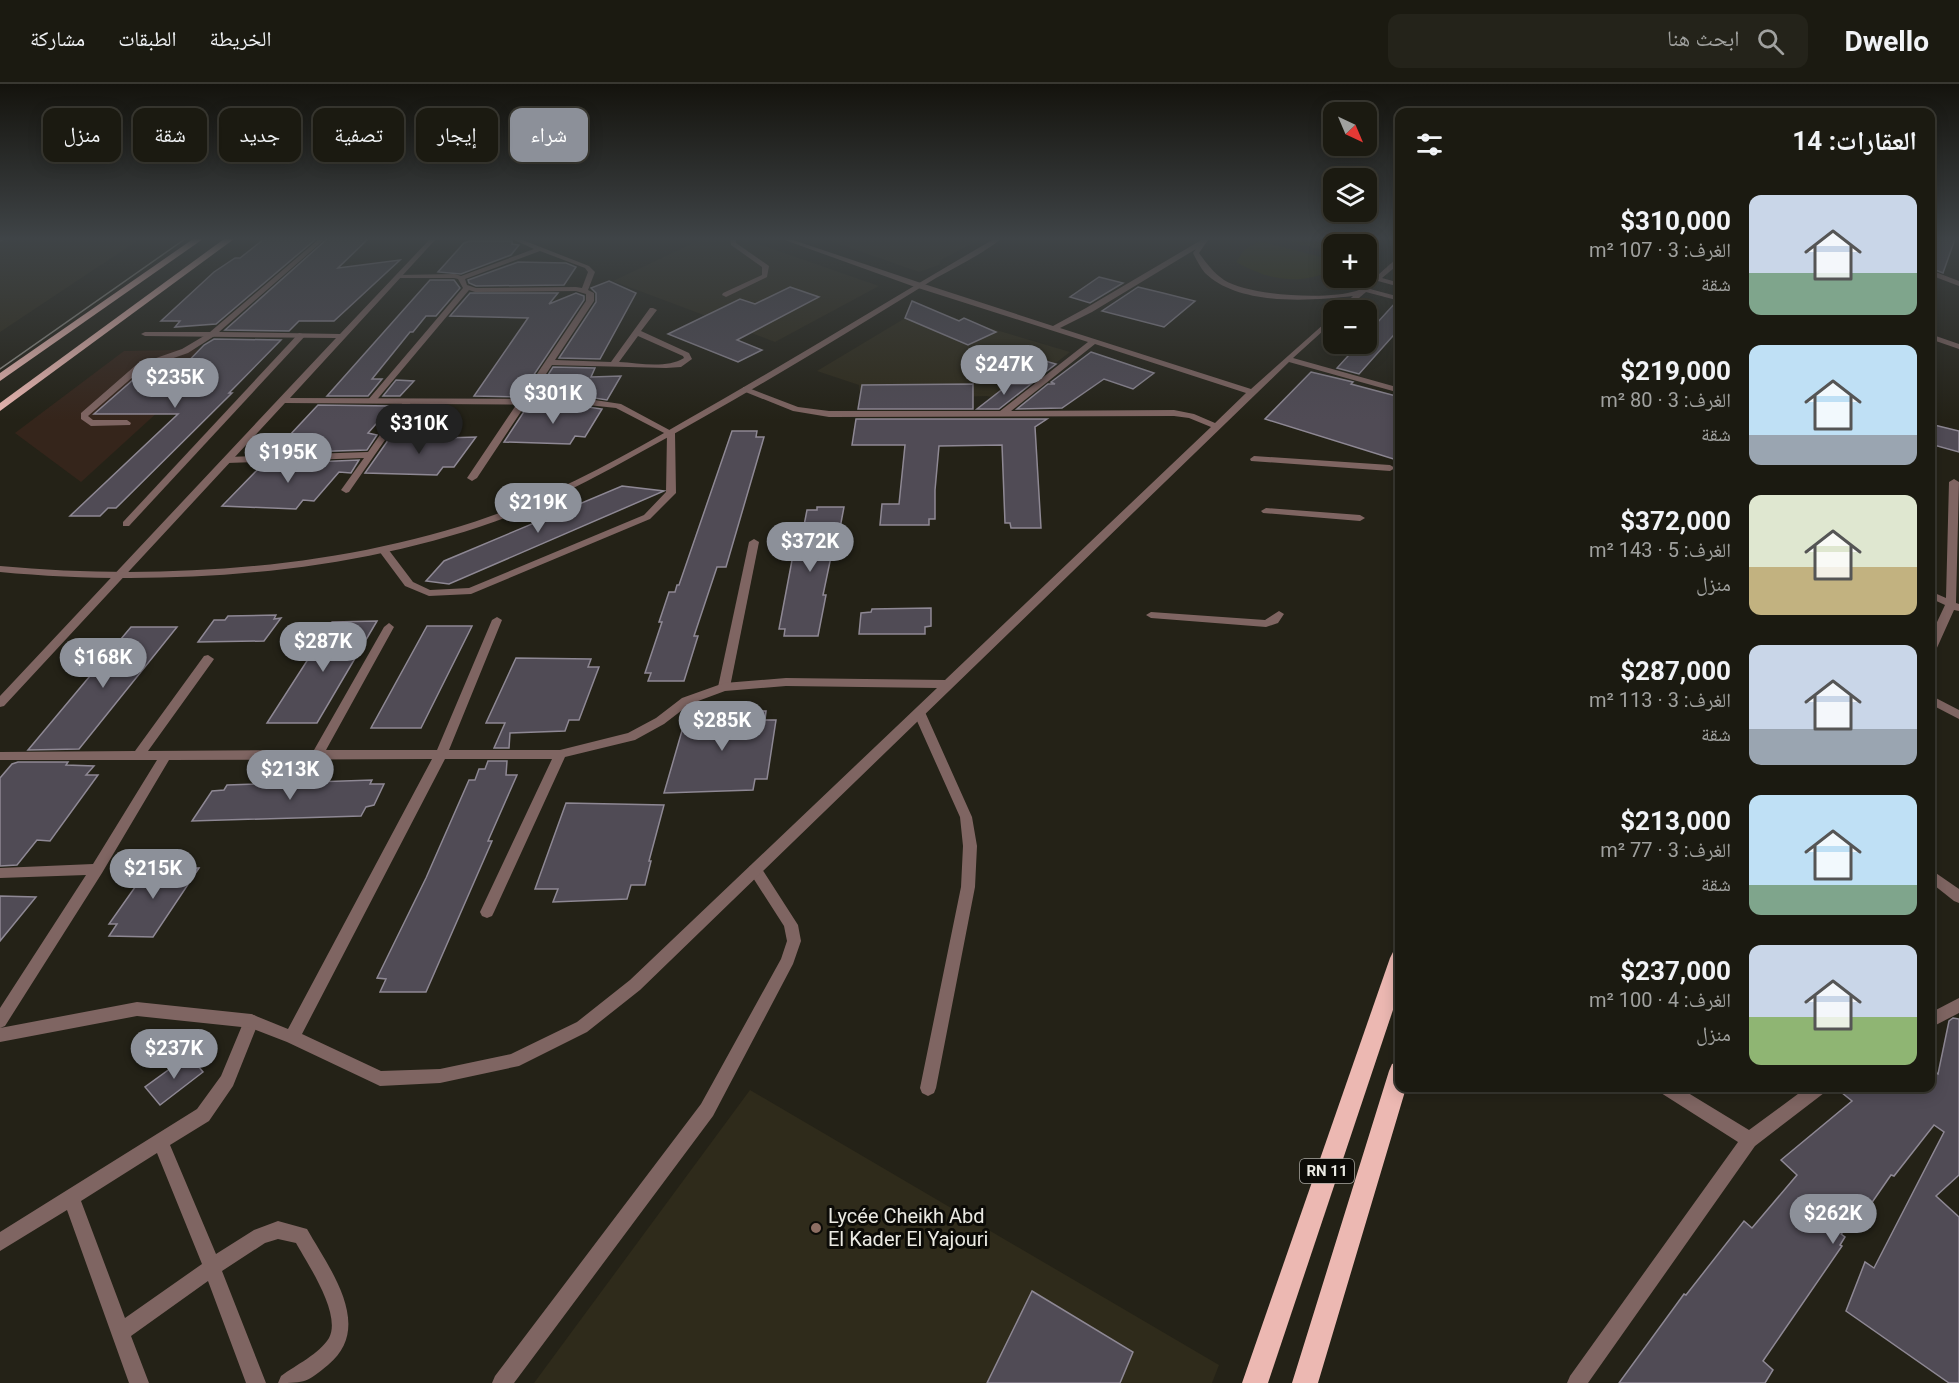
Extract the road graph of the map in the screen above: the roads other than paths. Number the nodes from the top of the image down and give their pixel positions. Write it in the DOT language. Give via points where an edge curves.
graph roads {
  1 [pos="112,300"];
  2 [pos="147,300"];
  3 [pos="253,300"];
  4 [pos="377,300"];
  5 [pos="457,300"];
  6 [pos="590,300"];
  7 [pos="894,300"];
  8 [pos="963,300"];
  9 [pos="1106,300"];
  10 [pos="653,310"];
  11 [pos="1323,327"];
  12 [pos="1053,329"];
  13 [pos="637,332"];
  14 [pos="145,334"];
  15 [pos="212,335"];
  16 [pos="302,335"];
  17 [pos="343,336"];
  18 [pos="1935,338"];
  19 [pos="1094,342"];
  20 [pos="1959,347"];
  21 [pos="1287,359"];
  22 [pos="548,362"];
  23 [pos="613,365"];
  24 [pos="0,378"];
  25 [pos="746,390"];
  26 [pos="1395,390"];
  27 [pos="1251,392"];
  28 [pos="283,400"];
  29 [pos="371,401"];
  30 [pos="408,401"];
  31 [pos="520,402"];
  32 [pos="0,408"];
  33 [pos="1003,413"];
  34 [pos="127,423"];
  35 [pos="1216,426"];
  36 [pos="671,433"];
  37 [pos="371,455"];
  38 [pos="1254,459"];
  39 [pos="227,460"];
  40 [pos="1390,468"];
  41 [pos="472,478"];
  42 [pos="1954,482"];
  43 [pos="346,490"];
  44 [pos="1266,511"];
  45 [pos="1360,518"];
  46 [pos="126,524"];
  47 [pos="754,542"];
  48 [pos="384,551"];
  49 [pos="2,570"];
  50 [pos="122,574"];
  51 [pos="1935,596"];
  52 [pos="1955,606"];
  53 [pos="1280,614"];
  54 [pos="1150,615"];
  55 [pos="497,620"];
  56 [pos="389,627"];
  57 [pos="1935,641"];
  58 [pos="208,659"];
  59 [pos="948,684"];
  60 [pos="724,687"];
  61 [pos="1935,702"];
  62 [pos="0,703"];
  63 [pos="919,712"];
  64 [pos="1959,716"];
  65 [pos="318,754"];
  66 [pos="441,754"];
  67 [pos="560,754"];
  68 [pos="139,755"];
  69 [pos="166,755"];
  70 [pos="0,756"];
  71 [pos="98,869"];
  72 [pos="755,870"];
  73 [pos="0,873"];
  74 [pos="1935,878"];
  75 [pos="1959,897"];
  76 [pos="487,912"];
  77 [pos="1395,973"];
  78 [pos="1959,1005"];
  79 [pos="1935,1018"];
  80 [pos="0,1021"];
  81 [pos="251,1021"];
  82 [pos="0,1035"];
  83 [pos="292,1037"];
  84 [pos="1395,1087"];
  85 [pos="928,1088"];
  86 [pos="1673,1092"];
  87 [pos="1813,1092"];
  88 [pos="1749,1140"];
  89 [pos="160,1142"];
  90 [pos="71,1197"];
  91 [pos="0,1242"];
  92 [pos="212,1267"];
  93 [pos="120,1332"];
  94 [pos="139,1383"];
  95 [pos="256,1383"];
  96 [pos="288,1383"];
  97 [pos="502,1383"];
  98 [pos="1255,1383"];
  99 [pos="1305,1383"];
  100 [pos="1577,1383"];
  1 -- 24 [label="highway"];
  2 -- 32 [label="highway"];
  3 -- 15 [label="street"];
  4 -- 17 [label="street"];
  5 -- 29 [label="street"];
  6 -- 22 [label="street"];
  7 -- 25 [label="street"];
  8 -- 12 [label="street"];
  9 -- 12 [label="street"];
  10 -- 13 [label="street"];
  11 -- 21 [label="street"];
  12 -- 19 [label="street"];
  13 -- 23 [label="street"];
  13 -- 23 [label="street" via="688,359 666,366"];
  14 -- 15 [label="street"];
  15 -- 16 [label="street"];
  15 -- 34 [label="street" via="185,351 139,367 84,415 91,423"];
  16 -- 17 [label="street"];
  16 -- 46 [label="street"];
  17 -- 28 [label="street"];
  18 -- 20 [label="street"];
  19 -- 27 [label="street"];
  19 -- 33 [label="street"];
  21 -- 26 [label="street"];
  21 -- 27 [label="street"];
  22 -- 23 [label="street"];
  22 -- 31 [label="street"];
  25 -- 33 [label="street" via="811,413"];
  25 -- 36 [label="street"];
  27 -- 35 [label="street"];
  28 -- 29 [label="street"];
  28 -- 39 [label="street"];
  29 -- 30 [label="street"];
  30 -- 31 [label="street"];
  30 -- 37 [label="street"];
  31 -- 36 [label="street" via="618,406"];
  31 -- 41 [label="street"];
  33 -- 35 [label="street" via="1174,413"];
  35 -- 59 [label="street"];
  36 -- 48 [label="street" via="597,473 507,514"];
  36 -- 48 [label="street" via="671,493 647,517 471,591 429,593 409,584"];
  37 -- 39 [label="street"];
  37 -- 43 [label="street"];
  38 -- 40 [label="street"];
  39 -- 50 [label="street"];
  42 -- 52 [label="street"];
  44 -- 45 [label="street"];
  47 -- 60 [label="street"];
  48 -- 50 [label="street" via="306,565 205,574"];
  49 -- 50 [label="street"];
  50 -- 62 [label="street"];
  51 -- 52 [label="street"];
  52 -- 57 [label="street"];
  53 -- 54 [label="street" via="1266,624"];
  55 -- 66 [label="street"];
  56 -- 65 [label="street"];
  58 -- 68 [label="street"];
  59 -- 60 [label="street" via="786,682"];
  59 -- 63 [label="street"];
  60 -- 67 [label="street" via="686,701 631,737"];
  61 -- 64 [label="street"];
  63 -- 72 [label="street"];
  63 -- 85 [label="street" via="966,817 970,846 968,887"];
  65 -- 66 [label="street"];
  65 -- 69 [label="street"];
  66 -- 67 [label="street"];
  66 -- 83 [label="street"];
  67 -- 76 [label="street"];
  68 -- 69 [label="street"];
  68 -- 70 [label="street"];
  69 -- 71 [label="street"];
  71 -- 73 [label="street"];
  71 -- 80 [label="street"];
  72 -- 83 [label="street" via="635,985 582,1027 513,1061 440,1076 380,1078"];
  72 -- 97 [label="street" via="791,925 794,941 788,960 707,1110"];
  74 -- 75 [label="street"];
  77 -- 98 [label="highway, RN 11"];
  78 -- 79 [label="street"];
  81 -- 82 [label="street" via="137,1009"];
  81 -- 83 [label="street"];
  81 -- 89 [label="street" via="227,1081 203,1115"];
  84 -- 99 [label="highway, RN 11"];
  86 -- 88 [label="street"];
  87 -- 88 [label="street"];
  88 -- 100 [label="street"];
  89 -- 90 [label="street"];
  89 -- 92 [label="street"];
  90 -- 91 [label="street"];
  90 -- 93 [label="street"];
  92 -- 93 [label="street"];
  92 -- 95 [label="street"];
  92 -- 96 [label="street" via="260,1236 278,1230 301,1235 341,1312 341,1331 335,1346"];
  93 -- 94 [label="street"];
}
